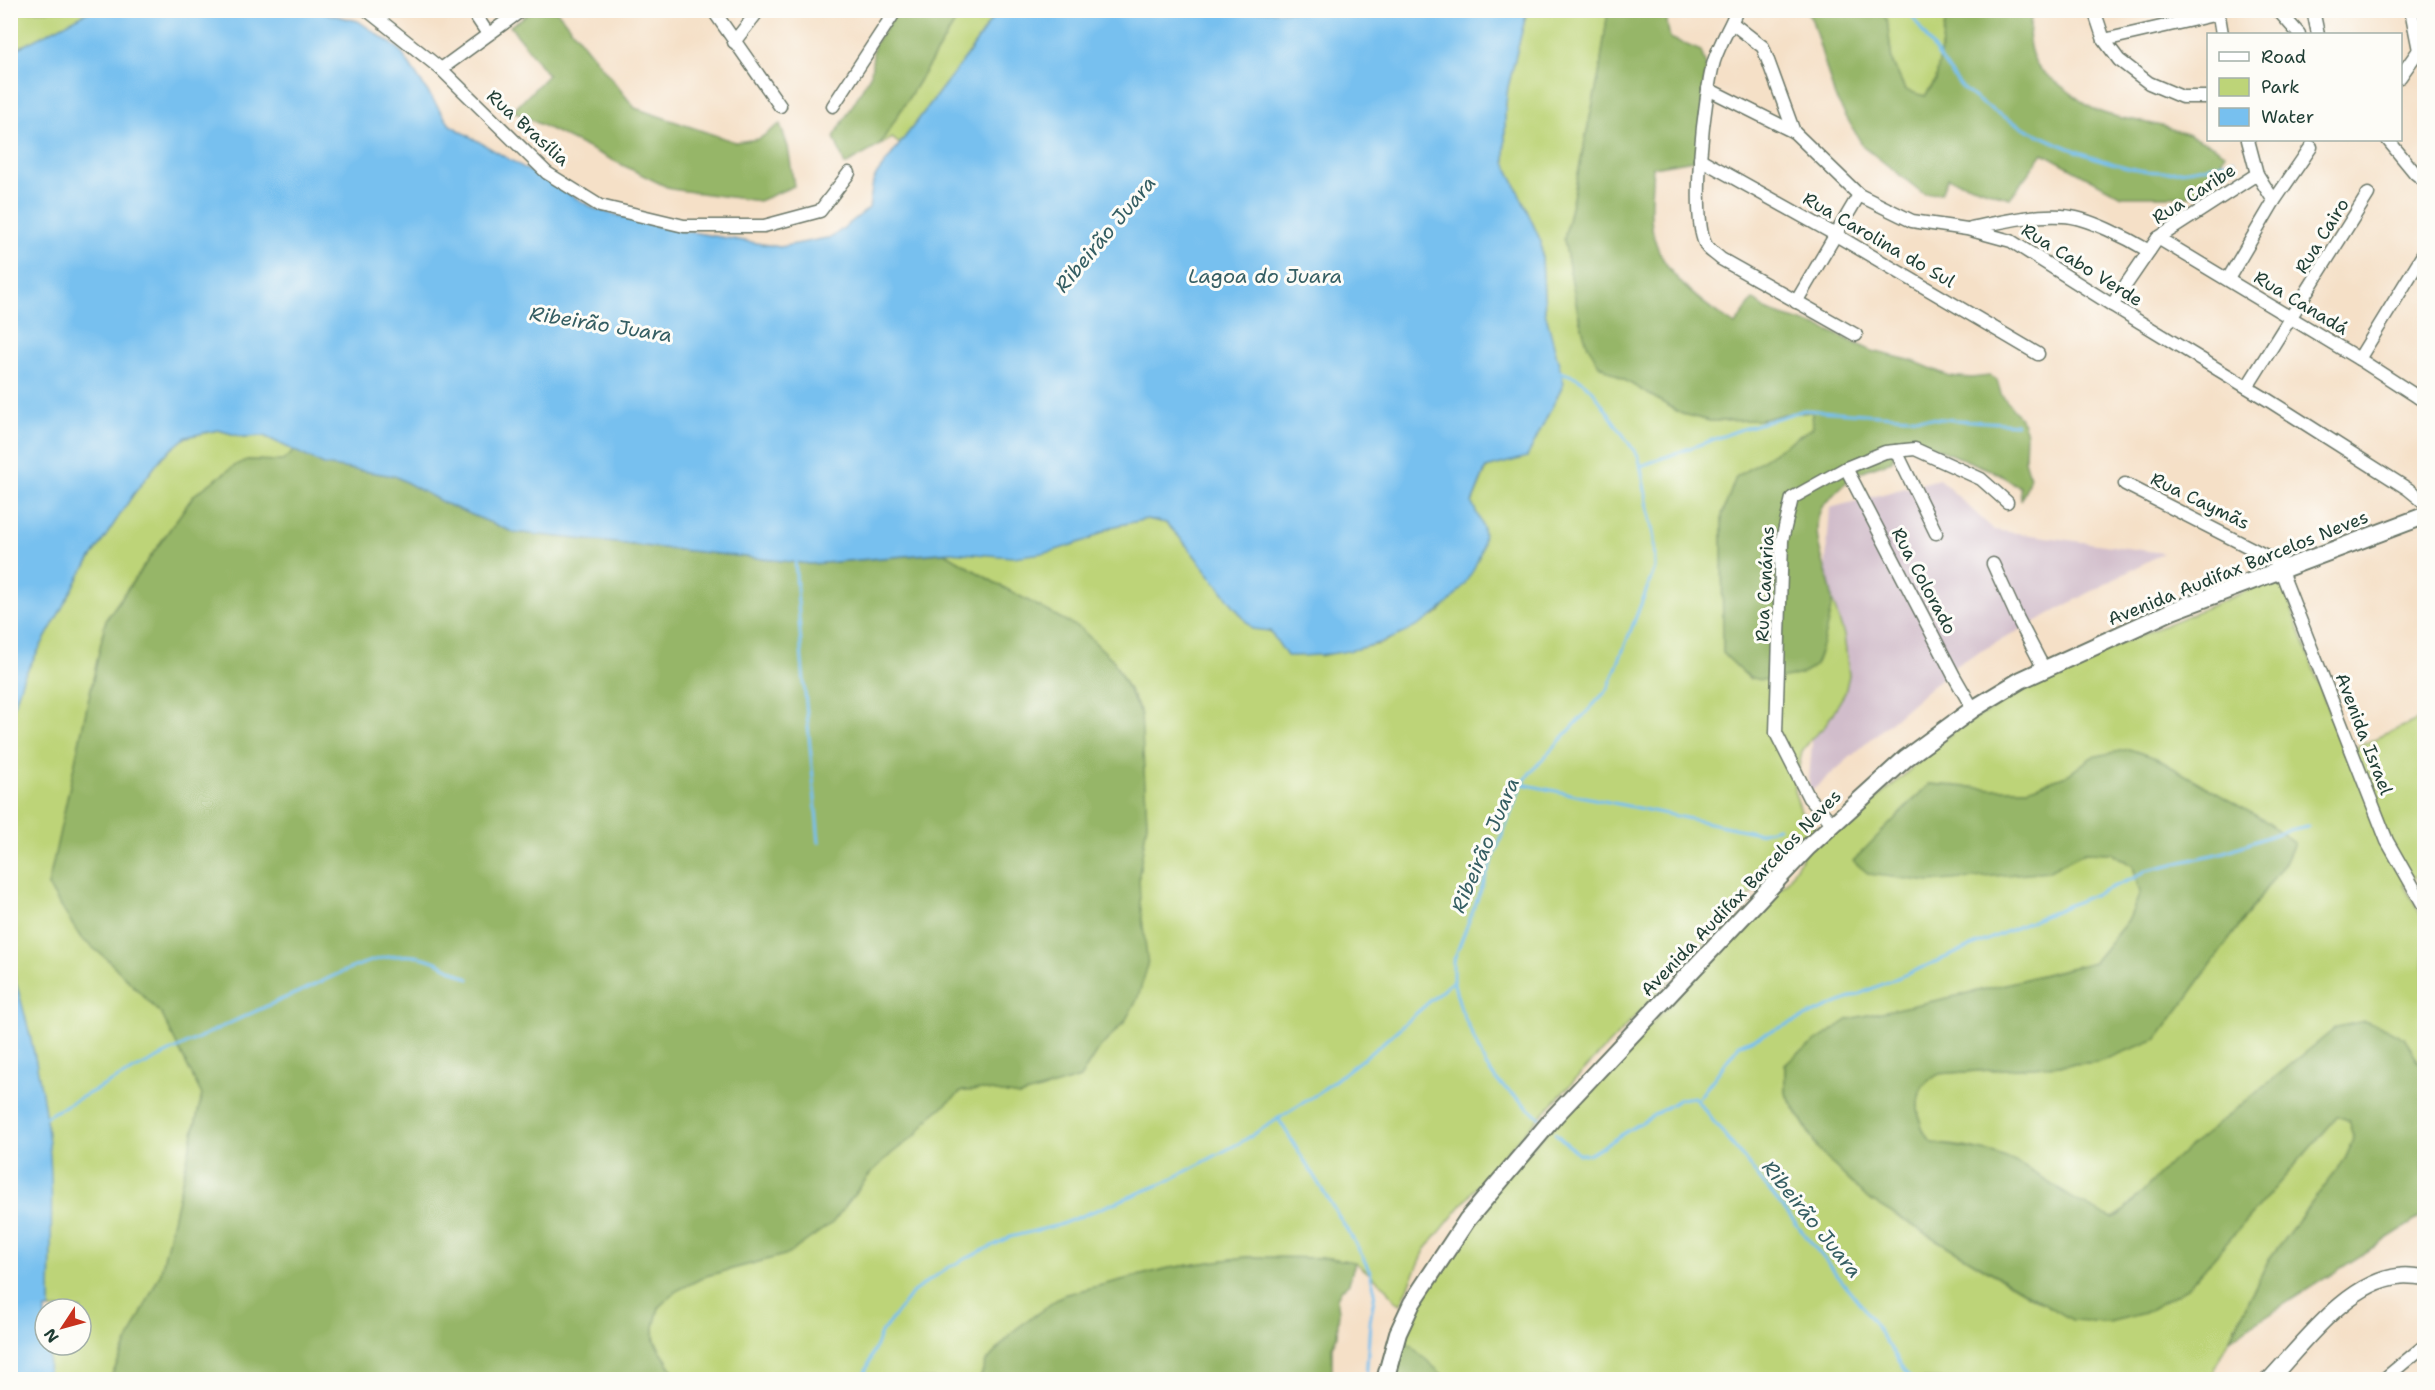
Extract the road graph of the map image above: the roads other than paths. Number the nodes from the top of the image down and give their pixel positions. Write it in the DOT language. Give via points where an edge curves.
graph roads {
  1 [pos="367,10"];
  2 [pos="472,10"];
  3 [pos="522,10"];
  4 [pos="713,10"];
  5 [pos="759,10"];
  6 [pos="896,10"];
  7 [pos="1737,10"];
  8 [pos="2094,10"];
  9 [pos="2278,10"];
  10 [pos="2313,10"];
  11 [pos="2411,10"];
  12 [pos="2218,12"];
  13 [pos="1732,23"];
  14 [pos="2223,33"];
  15 [pos="2298,33"];
  16 [pos="2318,33"];
  17 [pos="488,34"];
  18 [pos="2104,40"];
  19 [pos="734,42"];
  20 [pos="2422,49"];
  21 [pos="441,69"];
  22 [pos="2402,74"];
  23 [pos="1708,88"];
  24 [pos="2207,97"];
  25 [pos="780,106"];
  26 [pos="833,106"];
  27 [pos="1794,132"];
  28 [pos="2247,141"];
  29 [pos="2389,141"];
  30 [pos="2311,147"];
  31 [pos="1700,159"];
  32 [pos="849,173"];
  33 [pos="2257,174"];
  34 [pos="2424,180"];
  35 [pos="2368,194"];
  36 [pos="1859,195"];
  37 [pos="2274,201"];
  38 [pos="1967,229"];
  39 [pos="1836,235"];
  40 [pos="2158,238"];
  41 [pos="2149,250"];
  42 [pos="2424,253"];
  43 [pos="2228,279"];
  44 [pos="1796,302"];
  45 [pos="2112,305"];
  46 [pos="2292,318"];
  47 [pos="1856,335"];
  48 [pos="2038,354"];
  49 [pos="2359,359"];
  50 [pos="2247,387"];
  51 [pos="2422,395"];
  52 [pos="1896,451"];
  53 [pos="1846,468"];
  54 [pos="2126,484"];
  55 [pos="2007,502"];
  56 [pos="2424,502"];
  57 [pos="2424,516"];
  58 [pos="1936,533"];
  59 [pos="1993,564"];
  60 [pos="2286,569"];
  61 [pos="2044,669"];
  62 [pos="1973,709"];
  63 [pos="1833,824"];
  64 [pos="2424,906"];
  65 [pos="2424,1277"];
  66 [pos="2424,1346"];
  67 [pos="1385,1380"];
  68 [pos="2269,1380"];
  69 [pos="2383,1380"];
  1 -- 21 [label="street, Rua Brasília"];
  2 -- 17 [label="street"];
  3 -- 17 [label="street"];
  4 -- 19 [label="street"];
  5 -- 19 [label="street"];
  6 -- 26 [label="street"];
  7 -- 13 [label="street"];
  8 -- 18 [label="street"];
  9 -- 15 [label="street"];
  10 -- 16 [label="street"];
  11 -- 20 [label="street"];
  12 -- 14 [label="street"];
  12 -- 18 [label="street"];
  13 -- 23 [label="street" via="1714,60"];
  13 -- 27 [label="street, Rua Cabo Verde" via="1763,47"];
  17 -- 21 [label="street"];
  18 -- 24 [label="street" via="2119,60 2149,83 2182,97"];
  19 -- 25 [label="street"];
  20 -- 22 [label="street"];
  21 -- 32 [label="street, Rua Brasília" via="547,173 600,206 684,226 764,226 820,211"];
  23 -- 27 [label="street"];
  23 -- 31 [label="street"];
  27 -- 36 [label="street, Rua Cabo Verde"];
  28 -- 33 [label="street"];
  29 -- 34 [label="street"];
  30 -- 37 [label="street"];
  31 -- 39 [label="street, Rua Carolina do Sul"];
  31 -- 44 [label="street" via="1700,220 1706,246 1721,259"];
  33 -- 37 [label="street"];
  33 -- 40 [label="street, Rua Caribe"];
  35 -- 46 [label="street, Rua Cairo"];
  36 -- 38 [label="street, Rua Cabo Verde" via="1912,220"];
  36 -- 39 [label="street"];
  37 -- 43 [label="street"];
  38 -- 41 [label="street" via="2020,218 2065,216 2120,234"];
  38 -- 45 [label="street, Rua Cabo Verde" via="2011,241"];
  39 -- 44 [label="street"];
  39 -- 48 [label="street, Rua Carolina do Sul"];
  40 -- 41 [label="street, Rua Caribe"];
  40 -- 43 [label="street, Rua Canadá"];
  41 -- 45 [label="street, Rua Caribe"];
  42 -- 49 [label="street"];
  43 -- 46 [label="street, Rua Canadá"];
  44 -- 47 [label="street"];
  45 -- 50 [label="street, Rua Cabo Verde"];
  46 -- 49 [label="street, Rua Canadá"];
  46 -- 50 [label="street, Rua Cairo"];
  49 -- 51 [label="street, Rua Canadá"];
  50 -- 56 [label="street, Rua Cabo Verde"];
  52 -- 53 [label="street, Rua Canárias"];
  52 -- 55 [label="street, Rua Canárias" via="1915,449 1981,479"];
  52 -- 58 [label="street"];
  53 -- 62 [label="street, Rua Colorado"];
  53 -- 63 [label="street, Rua Canárias" via="1792,498 1782,540 1776,733 1809,798"];
  54 -- 60 [label="street, Rua Caymãs"];
  57 -- 60 [label="main road, Avenida Audifax Barcelos Neves"];
  59 -- 61 [label="street"];
  60 -- 61 [label="main road, Avenida Audifax Barcelos Neves" via="2172,611"];
  60 -- 64 [label="street, Avenida Israel" via="2387,841"];
  61 -- 62 [label="main road, Avenida Audifax Barcelos Neves"];
  62 -- 63 [label="main road, Avenida Audifax Barcelos Neves" via="1906,758"];
  63 -- 67 [label="main road, Avenida Audifax Barcelos Neves" via="1555,1116 1467,1220 1412,1303 1398,1333"];
  65 -- 68 [label="street" via="2389,1278 2351,1295"];
  66 -- 69 [label="street"];
}
